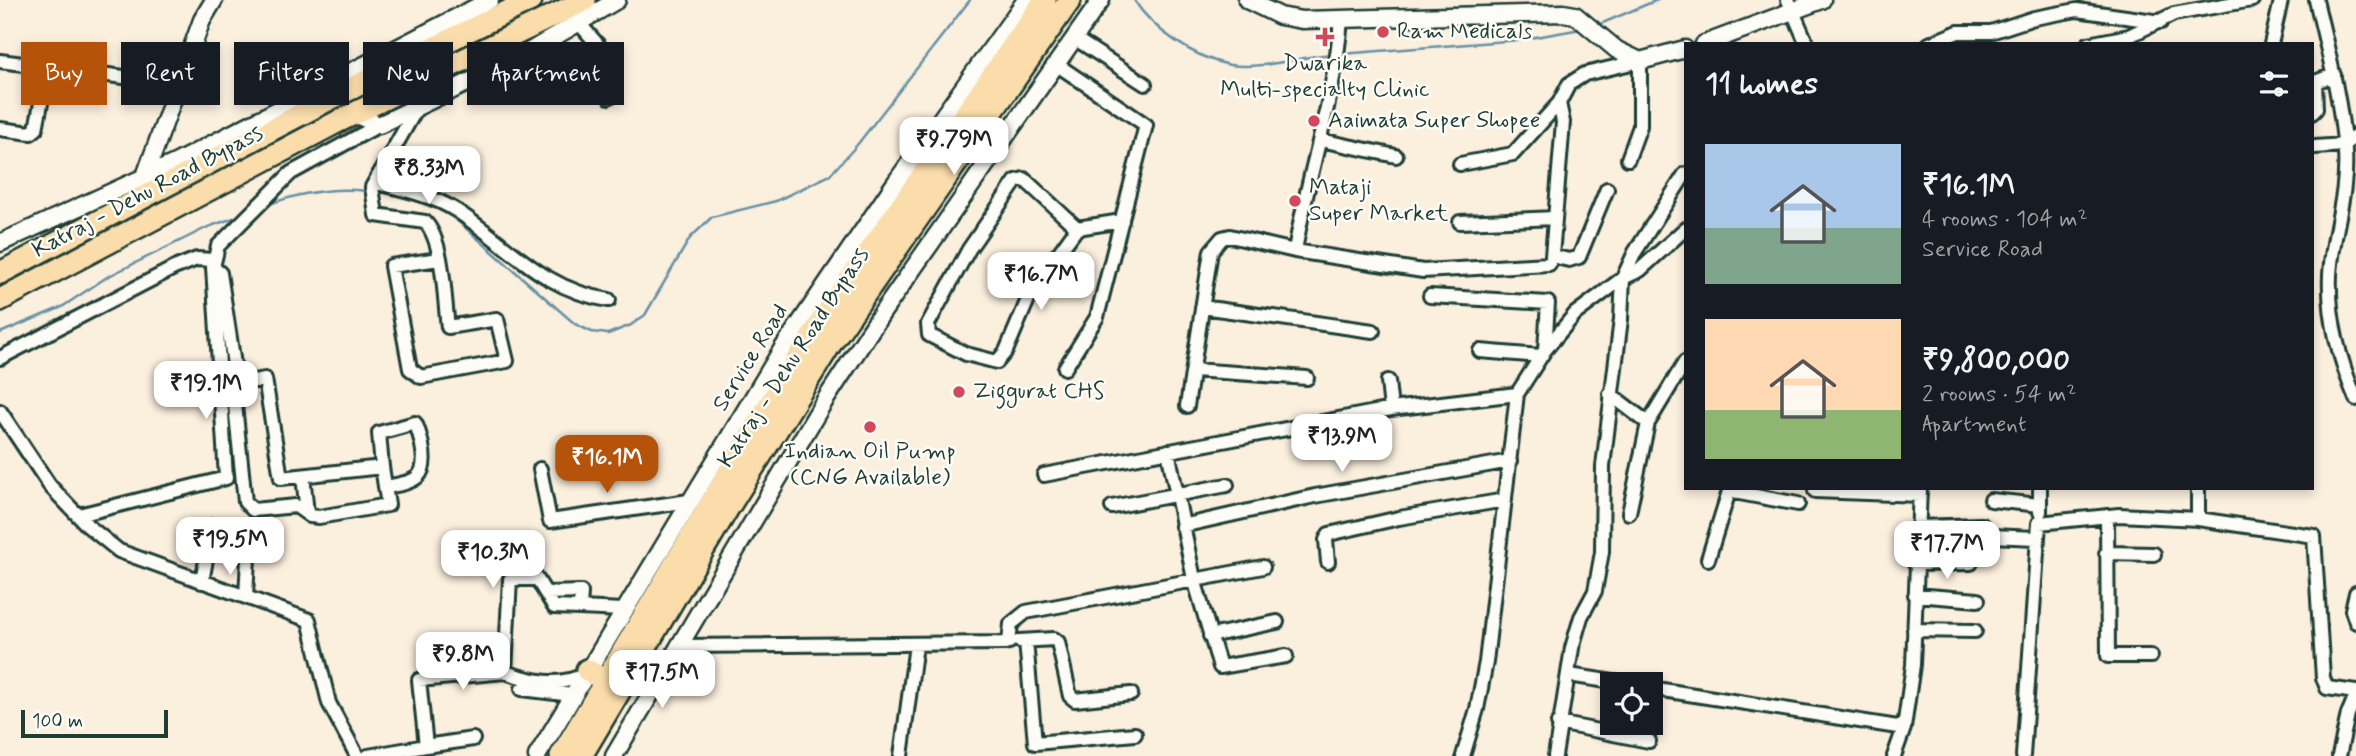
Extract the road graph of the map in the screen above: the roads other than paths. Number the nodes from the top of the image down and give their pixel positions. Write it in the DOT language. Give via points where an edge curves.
graph roads {
  1 [pos="214,0"];
  2 [pos="490,0"];
  3 [pos="514,0"];
  4 [pos="531,0"];
  5 [pos="617,0"];
  6 [pos="1026,0"];
  7 [pos="1045,0"];
  8 [pos="1070,0"];
  9 [pos="1101,0"];
  10 [pos="1247,0"];
  11 [pos="1822,0"];
  12 [pos="2252,0"];
  13 [pos="2270,0"];
  14 [pos="2286,0"];
  15 [pos="2316,0"];
  16 [pos="2281,1"];
  17 [pos="1790,5"];
  18 [pos="2189,5"];
  19 [pos="1499,8"];
  20 [pos="577,10"];
  21 [pos="1577,12"];
  22 [pos="1341,19"];
  23 [pos="2161,22"];
  24 [pos="485,23"];
  25 [pos="1074,38"];
  26 [pos="196,42"];
  27 [pos="599,42"];
  28 [pos="1707,42"];
  29 [pos="1806,42"];
  30 [pos="1934,42"];
  31 [pos="2098,42"];
  32 [pos="2271,42"];
  33 [pos="1684,49"];
  34 [pos="0,61"];
  35 [pos="1640,61"];
  36 [pos="21,64"];
  37 [pos="1056,64"];
  38 [pos="453,75"];
  39 [pos="2334,75"];
  40 [pos="453,77"];
  41 [pos="1145,84"];
  42 [pos="1559,103"];
  43 [pos="41,105"];
  44 [pos="171,105"];
  45 [pos="382,105"];
  46 [pos="403,105"];
  47 [pos="411,105"];
  48 [pos="2314,111"];
  49 [pos="354,114"];
  50 [pos="379,125"];
  51 [pos="0,129"];
  52 [pos="2356,135"];
  53 [pos="1320,140"];
  54 [pos="2344,145"];
  55 [pos="2315,147"];
  56 [pos="1396,156"];
  57 [pos="1628,159"];
  58 [pos="1460,164"];
  59 [pos="1684,176"];
  60 [pos="374,185"];
  61 [pos="146,186"];
  62 [pos="1607,189"];
  63 [pos="1555,218"];
  64 [pos="1122,221"];
  65 [pos="1460,222"];
  66 [pos="1077,228"];
  67 [pos="1684,230"];
  68 [pos="0,243"];
  69 [pos="1295,251"];
  70 [pos="439,260"];
  71 [pos="213,263"];
  72 [pos="1549,264"];
  73 [pos="0,273"];
  74 [pos="1623,278"];
  75 [pos="1430,296"];
  76 [pos="0,300"];
  77 [pos="609,300"];
  78 [pos="1202,307"];
  79 [pos="1373,331"];
  80 [pos="1480,351"];
  81 [pos="1543,353"];
  82 [pos="0,358"];
  83 [pos="1684,364"];
  84 [pos="1065,368"];
  85 [pos="1193,370"];
  86 [pos="1307,378"];
  87 [pos="1388,381"];
  88 [pos="237,384"];
  89 [pos="1517,394"];
  90 [pos="1610,394"];
  91 [pos="2356,399"];
  92 [pos="1187,406"];
  93 [pos="1391,410"];
  94 [pos="0,411"];
  95 [pos="1648,423"];
  96 [pos="1168,451"];
  97 [pos="1510,461"];
  98 [pos="382,467"];
  99 [pos="540,469"];
  100 [pos="1044,475"];
  101 [pos="303,476"];
  102 [pos="1227,485"];
  103 [pos="385,487"];
  104 [pos="1730,490"];
  105 [pos="2040,490"];
  106 [pos="2198,490"];
  107 [pos="1815,491"];
  108 [pos="1920,491"];
  109 [pos="1177,495"];
  110 [pos="1505,500"];
  111 [pos="1991,500"];
  112 [pos="689,501"];
  113 [pos="1798,504"];
  114 [pos="2040,505"];
  115 [pos="1112,507"];
  116 [pos="307,513"];
  117 [pos="1629,513"];
  118 [pos="79,515"];
  119 [pos="2107,516"];
  120 [pos="2198,519"];
  121 [pos="2039,523"];
  122 [pos="1982,525"];
  123 [pos="212,526"];
  124 [pos="1182,526"];
  125 [pos="1917,527"];
  126 [pos="1991,536"];
  127 [pos="2036,538"];
  128 [pos="2106,553"];
  129 [pos="2154,554"];
  130 [pos="248,558"];
  131 [pos="1708,559"];
  132 [pos="1328,562"];
  133 [pos="1971,563"];
  134 [pos="1915,564"];
  135 [pos="1263,567"];
  136 [pos="1194,579"];
  137 [pos="202,582"];
  138 [pos="2356,593"];
  139 [pos="1914,595"];
  140 [pos="246,597"];
  141 [pos="1978,600"];
  142 [pos="623,610"];
  143 [pos="1276,622"];
  144 [pos="2356,622"];
  145 [pos="1914,630"];
  146 [pos="1975,631"];
  147 [pos="1210,636"];
  148 [pos="1026,641"];
  149 [pos="649,642"];
  150 [pos="1009,642"];
  151 [pos="916,645"];
  152 [pos="679,646"];
  153 [pos="1286,656"];
  154 [pos="2151,656"];
  155 [pos="505,672"];
  156 [pos="592,675"];
  157 [pos="1569,675"];
  158 [pos="1600,680"];
  159 [pos="522,689"];
  160 [pos="1663,690"];
  161 [pos="1131,694"];
  162 [pos="2356,694"];
  163 [pos="572,695"];
  164 [pos="1558,723"];
  165 [pos="1904,728"];
  166 [pos="1135,734"];
  167 [pos="473,739"];
  168 [pos="1649,741"];
  169 [pos="426,747"];
  170 [pos="357,756"];
  171 [pos="368,756"];
  172 [pos="537,756"];
  173 [pos="561,756"];
  174 [pos="581,756"];
  175 [pos="614,756"];
  176 [pos="901,756"];
  177 [pos="1463,756"];
  178 [pos="1555,756"];
  179 [pos="1895,756"];
  180 [pos="2023,756"];
  181 [pos="2339,756"];
  1 -- 26 [label="street"];
  2 -- 61 [label="street"];
  3 -- 24 [label="highway"];
  4 -- 24 [label="highway, Katraj - Dehu Road Bypass"];
  5 -- 20 [label="street"];
  6 -- 112 [label="street, Service Road" via="837,267"];
  7 -- 156 [label="highway, Katraj - Dehu Road Bypass" via="828,311"];
  8 -- 149 [label="highway, Katraj - Dehu Road Bypass" via="833,340"];
  9 -- 25 [label="street"];
  10 -- 22 [label="street" via="1280,16"];
  11 -- 17 [label="street"];
  12 -- 18 [label="street"];
  13 -- 16 [label="street"];
  14 -- 16 [label="street"];
  15 -- 39 [label="street"];
  16 -- 32 [label="street"];
  17 -- 28 [label="street"];
  17 -- 29 [label="street"];
  18 -- 23 [label="street"];
  19 -- 21 [label="street"];
  19 -- 22 [label="street"];
  20 -- 27 [label="street"];
  20 -- 38 [label="highway, Katraj - Dehu Road Bypass"];
  20 -- 40 [label="street" via="504,60"];
  21 -- 35 [label="street" via="1617,50"];
  22 -- 53 [label="street"];
  23 -- 30 [label="street" via="2077,10 1992,32 1958,32"];
  23 -- 31 [label="street" via="2129,36"];
  24 -- 61 [label="highway, Katraj - Dehu Road Bypass"];
  25 -- 37 [label="street"];
  25 -- 41 [label="street"];
  33 -- 35 [label="street"];
  34 -- 36 [label="street"];
  35 -- 42 [label="street" via="1585,74 1569,84"];
  35 -- 57 [label="street" via="1640,126"];
  37 -- 64 [label="street" via="1146,125"];
  37 -- 152 [label="street" via="828,395"];
  39 -- 48 [label="street" via="2315,82"];
  39 -- 54 [label="street"];
  42 -- 58 [label="street" via="1513,154"];
  42 -- 63 [label="street" via="1563,122"];
  43 -- 51 [label="street" via="31,133"];
  44 -- 61 [label="street"];
  45 -- 49 [label="highway, Katraj - Dehu Road Bypass"];
  46 -- 50 [label="street"];
  47 -- 60 [label="street"];
  49 -- 50 [label="street"];
  49 -- 76 [label="highway, Katraj - Dehu Road Bypass"];
  50 -- 71 [label="street" via="291,173 218,246"];
  52 -- 54 [label="street"];
  53 -- 56 [label="street"];
  53 -- 69 [label="street" via="1305,189"];
  54 -- 55 [label="street"];
  54 -- 91 [label="street" via="2341,217 2330,272 2331,321"];
  59 -- 74 [label="street"];
  60 -- 70 [label="street" via="376,215 425,222 435,235"];
  60 -- 77 [label="street" via="415,192 456,210 556,285 581,296"];
  61 -- 68 [label="street"];
  61 -- 73 [label="highway, Katraj - Dehu Road Bypass"];
  62 -- 63 [label="street" via="1579,257 1552,256"];
  63 -- 65 [label="street"];
  64 -- 66 [label="street"];
  64 -- 84 [label="street" via="1097,317"];
  66 -- 66 [label="street" via="1024,179 1016,181 969,249 928,324 929,335 966,354 997,362 1032,290"];
  67 -- 74 [label="street" via="1640,270"];
  69 -- 72 [label="street" via="1423,271"];
  69 -- 78 [label="street" via="1222,238 1211,251"];
  70 -- 70 [label="street" via="391,266 410,369 422,377 507,361 497,319 448,327"];
  71 -- 82 [label="street" via="197,259 174,268"];
  71 -- 88 [label="street" via="220,273"];
  71 -- 118 [label="street" via="226,478"];
  74 -- 81 [label="street" via="1575,314"];
  74 -- 90 [label="street"];
  75 -- 81 [label="street" via="1548,303"];
  78 -- 79 [label="street"];
  78 -- 85 [label="street"];
  80 -- 81 [label="street"];
  81 -- 89 [label="street"];
  83 -- 95 [label="street"];
  85 -- 86 [label="street"];
  85 -- 92 [label="street"];
  87 -- 93 [label="street"];
  88 -- 101 [label="street" via="265,379 281,478"];
  88 -- 116 [label="street" via="233,385 245,502 253,510 296,506"];
  89 -- 93 [label="street"];
  89 -- 97 [label="street"];
  90 -- 95 [label="street"];
  90 -- 157 [label="street" via="1602,552 1595,591 1572,648"];
  93 -- 96 [label="street"];
  94 -- 118 [label="street" via="50,486"];
  95 -- 117 [label="street"];
  96 -- 100 [label="street"];
  96 -- 109 [label="street"];
  97 -- 110 [label="street"];
  97 -- 124 [label="street" via="1315,496"];
  98 -- 101 [label="street"];
  98 -- 103 [label="street"];
  98 -- 103 [label="street" via="379,433 415,423 424,468 408,483"];
  99 -- 112 [label="street" via="550,521"];
  101 -- 116 [label="street"];
  102 -- 109 [label="street"];
  103 -- 116 [label="street" via="388,505 319,517"];
  104 -- 113 [label="street"];
  104 -- 131 [label="street"];
  105 -- 114 [label="street"];
  106 -- 120 [label="street"];
  107 -- 108 [label="street"];
  108 -- 125 [label="street"];
  109 -- 115 [label="street"];
  109 -- 124 [label="street"];
  110 -- 132 [label="street" via="1329,534"];
  110 -- 177 [label="street" via="1486,662"];
  111 -- 114 [label="street"];
  112 -- 142 [label="street, Service Road"];
  114 -- 121 [label="street"];
  118 -- 137 [label="street" via="119,551"];
  119 -- 120 [label="street"];
  119 -- 121 [label="street"];
  119 -- 128 [label="street"];
  120 -- 162 [label="street" via="2314,536 2323,678 2327,688"];
  121 -- 127 [label="street"];
  122 -- 125 [label="street"];
  123 -- 137 [label="street"];
  124 -- 136 [label="street"];
  125 -- 134 [label="street"];
  126 -- 127 [label="street"];
  127 -- 180 [label="street"];
  128 -- 129 [label="street"];
  128 -- 154 [label="street" via="2108,656"];
  130 -- 140 [label="street"];
  133 -- 134 [label="street"];
  134 -- 139 [label="street"];
  135 -- 136 [label="street"];
  136 -- 147 [label="street"];
  136 -- 150 [label="street" via="1026,612 1011,624"];
  137 -- 140 [label="street"];
  138 -- 144 [label="street"];
  139 -- 141 [label="street"];
  139 -- 145 [label="street"];
  140 -- 170 [label="street" via="309,620 328,703"];
  142 -- 155 [label="street" via="580,608 581,592 546,593 537,579 510,579"];
  142 -- 156 [label="street, Service Road"];
  143 -- 147 [label="street"];
  145 -- 146 [label="street"];
  145 -- 165 [label="street"];
  147 -- 153 [label="street" via="1220,667"];
  148 -- 150 [label="street"];
  148 -- 161 [label="street" via="1058,642 1070,696 1075,700"];
  148 -- 166 [label="street" via="1035,743"];
  149 -- 152 [label="street"];
  149 -- 174 [label="highway, Katraj - Dehu Road Bypass"];
  150 -- 151 [label="street"];
  151 -- 152 [label="street"];
  151 -- 176 [label="street"];
  152 -- 175 [label="street"];
  155 -- 156 [label="street" via="524,679 570,682"];
  155 -- 169 [label="street" via="419,680"];
  156 -- 163 [label="street, Service Road"];
  156 -- 173 [label="highway, Katraj - Dehu Road Bypass"];
  157 -- 158 [label="street"];
  157 -- 164 [label="street"];
  159 -- 163 [label="street"];
  160 -- 165 [label="street"];
  162 -- 181 [label="street"];
  163 -- 172 [label="street, Service Road"];
  164 -- 168 [label="street"];
  164 -- 178 [label="street"];
  165 -- 179 [label="street"];
  167 -- 169 [label="street"];
  169 -- 171 [label="street"];
}
